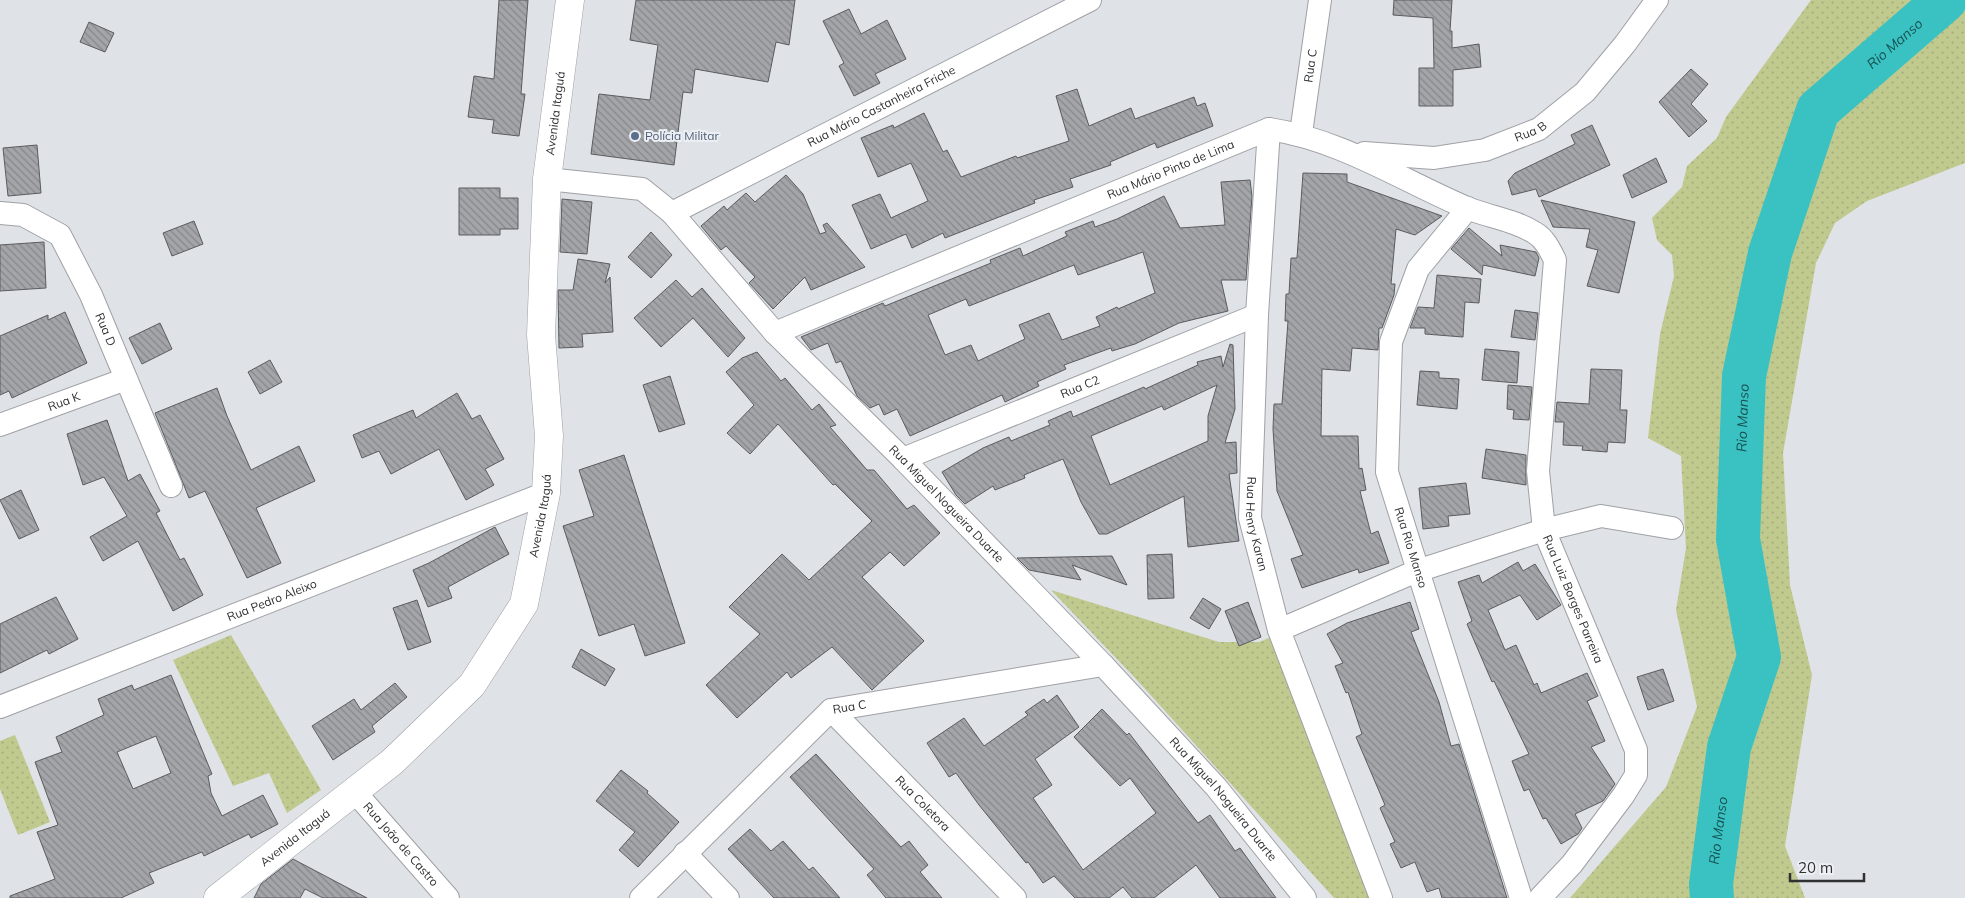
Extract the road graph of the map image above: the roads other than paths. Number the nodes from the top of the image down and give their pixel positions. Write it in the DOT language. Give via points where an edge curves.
graph roads {
  1 [pos="570,0"];
  2 [pos="1090,0"];
  3 [pos="1320,0"];
  4 [pos="1657,0"];
  5 [pos="1270,129"];
  6 [pos="1300,134"];
  7 [pos="1350,152"];
  8 [pos="547,179"];
  9 [pos="1468,208"];
  10 [pos="0,213"];
  11 [pos="672,213"];
  12 [pos="1257,315"];
  13 [pos="775,333"];
  14 [pos="126,379"];
  15 [pos="0,425"];
  16 [pos="903,459"];
  17 [pos="172,486"];
  18 [pos="546,493"];
  19 [pos="1672,528"];
  20 [pos="1544,530"];
  21 [pos="1417,571"];
  22 [pos="1279,630"];
  23 [pos="1103,665"];
  24 [pos="0,706"];
  25 [pos="831,710"];
  26 [pos="354,791"];
  27 [pos="685,852"];
  28 [pos="218,898"];
  29 [pos="448,898"];
  30 [pos="641,898"];
  31 [pos="728,898"];
  32 [pos="1015,898"];
  33 [pos="1305,898"];
  34 [pos="1381,898"];
  35 [pos="1521,898"];
  36 [pos="1540,898"];
  1 -- 8 [label="street, Avenida Itaguá"];
  2 -- 11 [label="street, Rua Mário Castanheira Friche"];
  3 -- 6 [label="street, Rua C"];
  4 -- 7 [label="street, Rua B" via="1585,92 1539,129 1484,150 1434,158"];
  5 -- 6 [label="street"];
  5 -- 12 [label="street, Rua Henry Karan"];
  5 -- 13 [label="street, Rua Mário Pinto de Lima"];
  6 -- 7 [label="street"];
  7 -- 9 [label="street"];
  8 -- 11 [label="street, Rua Miguel Nogueira Duarte" via="642,189"];
  8 -- 18 [label="street, Avenida Itaguá" via="541,335 549,436"];
  9 -- 20 [label="street, Rua Luiz Borges Parreira" via="1537,234 1555,260 1538,470"];
  9 -- 21 [label="street, Rua Rio Manso" via="1418,269 1391,342 1387,472"];
  10 -- 14 [label="street, Rua D" via="23,215 60,236 91,294"];
  11 -- 13 [label="street, Rua Miguel Nogueira Duarte"];
  12 -- 16 [label="street, Rua C2"];
  12 -- 22 [label="street, Rua Henry Karan" via="1250,518"];
  13 -- 16 [label="street, Rua Miguel Nogueira Duarte"];
  14 -- 15 [label="street, Rua K"];
  14 -- 17 [label="street, Rua D"];
  16 -- 23 [label="street, Rua Miguel Nogueira Duarte"];
  18 -- 24 [label="street, Rua Pedro Aleixo"];
  18 -- 26 [label="street, Avenida Itaguá" via="524,604 472,685 392,762"];
  19 -- 20 [label="street" via="1601,516"];
  20 -- 21 [label="street"];
  20 -- 36 [label="street, Rua Luiz Borges Parreira" via="1636,750 1636,774 1572,864"];
  21 -- 22 [label="street"];
  21 -- 35 [label="street, Rua Rio Manso"];
  22 -- 34 [label="street, Rua Henry Karan"];
  23 -- 25 [label="street, Rua C"];
  23 -- 33 [label="street, Rua Miguel Nogueira Duarte" via="1216,787"];
  25 -- 27 [label="street, Rua C"];
  25 -- 32 [label="street, Rua Coletora"];
  26 -- 28 [label="street, Avenida Itaguá"];
  26 -- 29 [label="street, Rua João de Castro"];
  27 -- 30 [label="street, Rua C"];
  27 -- 31 [label="street"];
}
